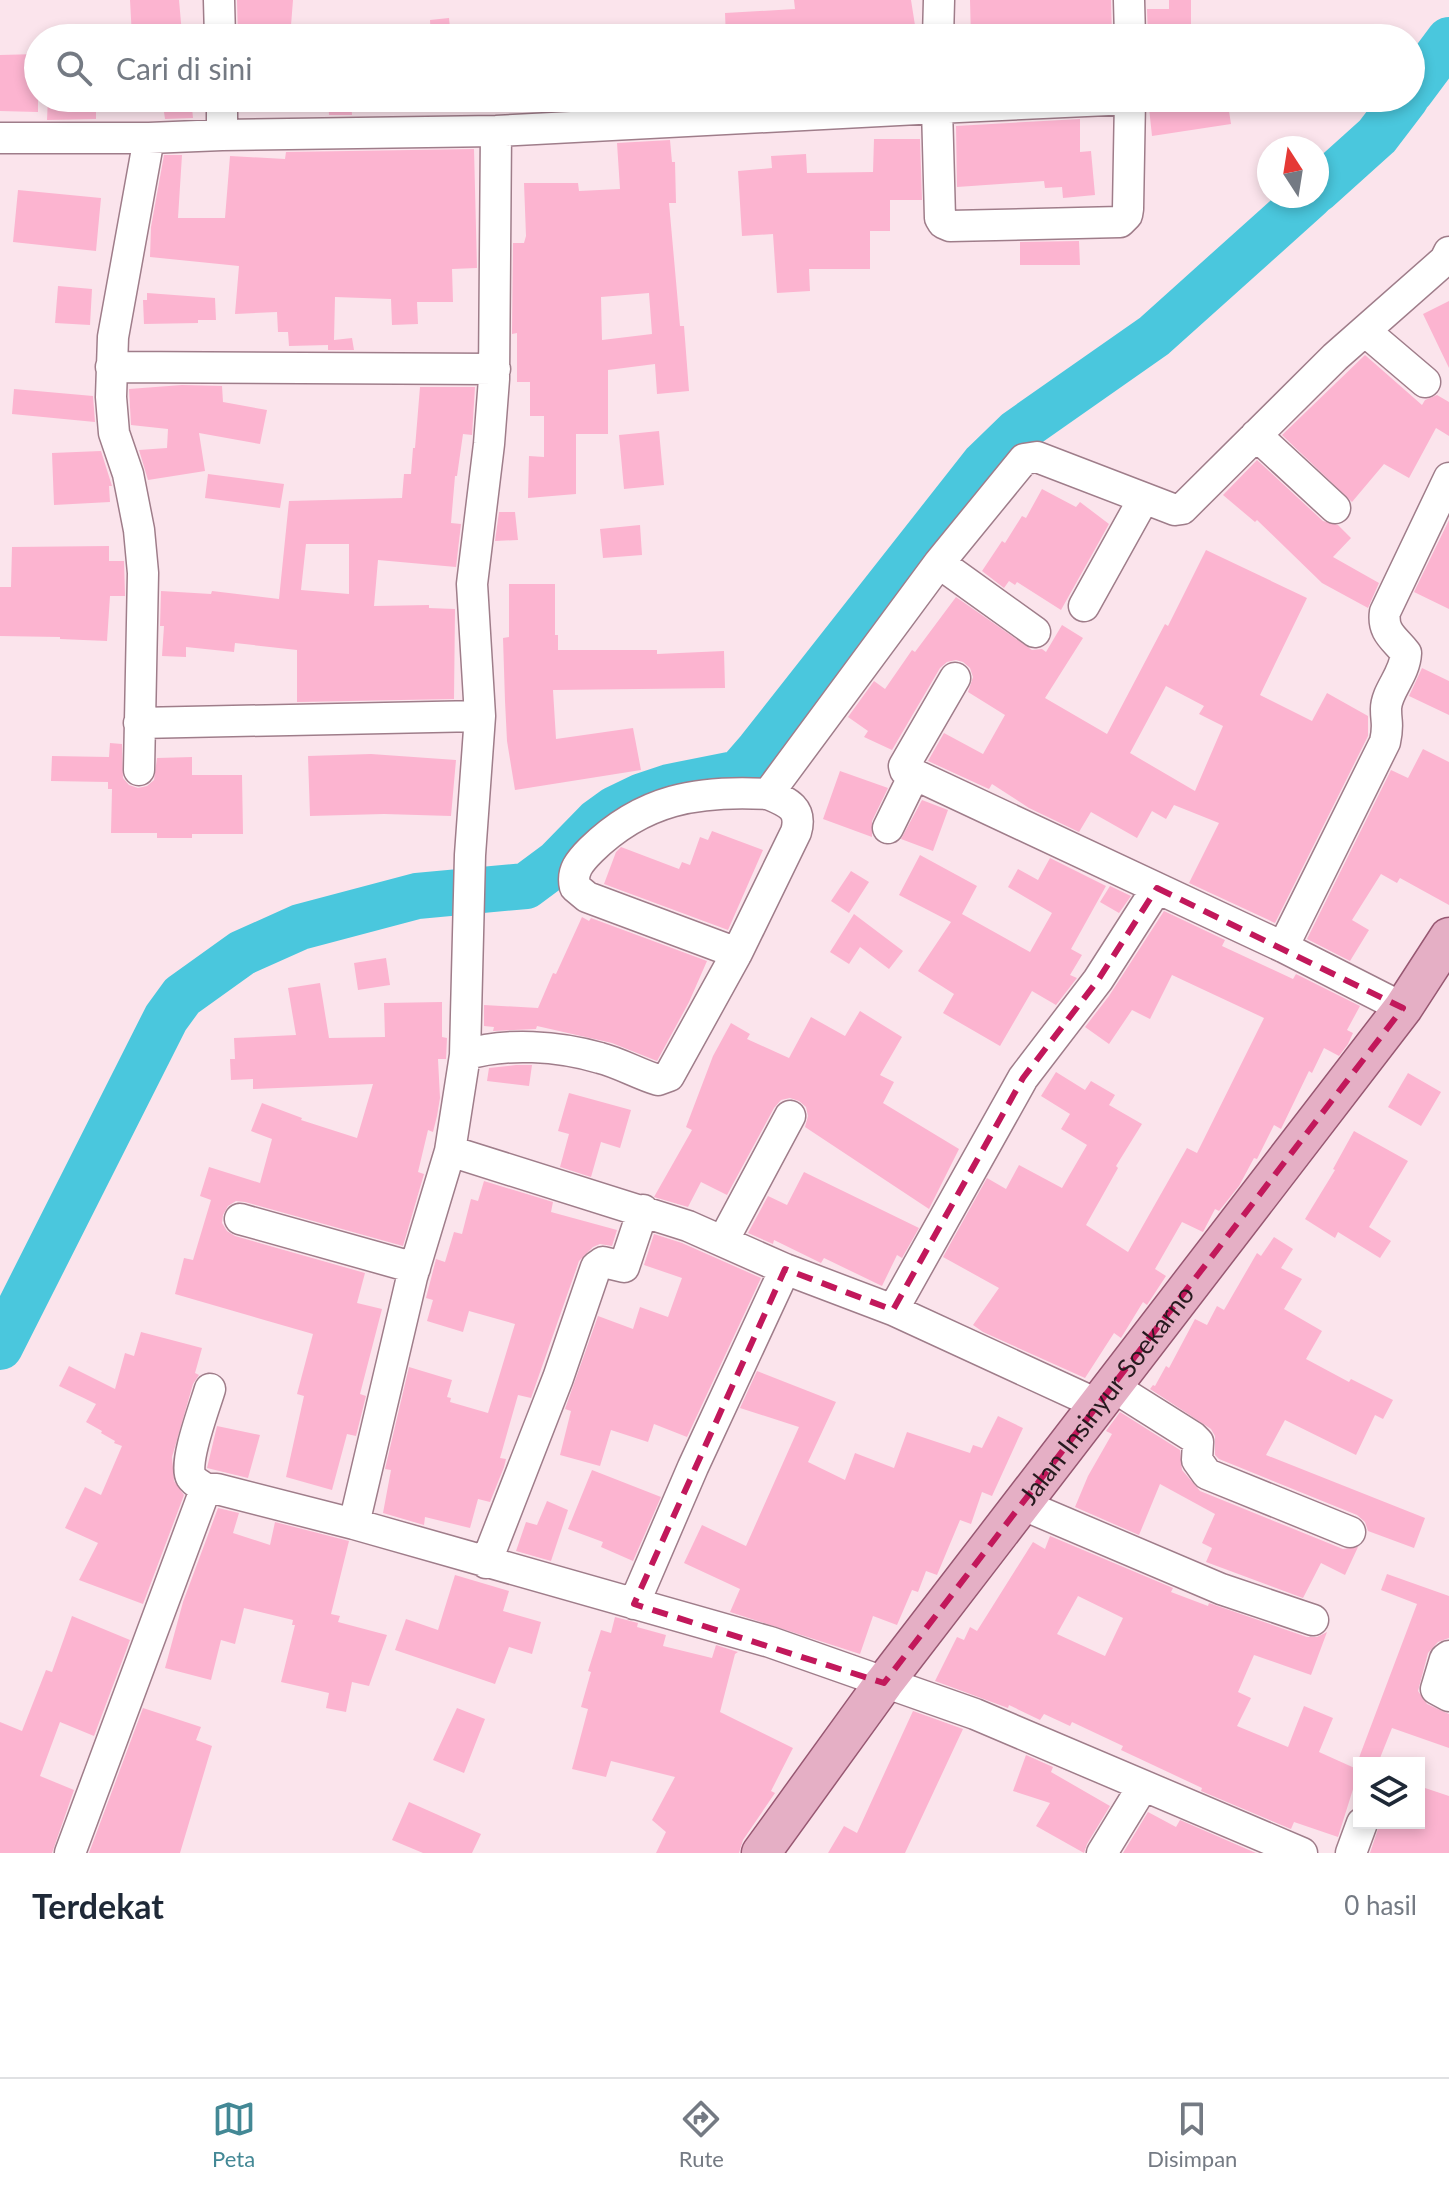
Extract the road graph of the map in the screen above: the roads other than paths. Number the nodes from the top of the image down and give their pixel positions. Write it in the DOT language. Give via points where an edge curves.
graph roads {
  1 [pos="219,0"];
  2 [pos="939,0"];
  3 [pos="1129,0"];
  4 [pos="220,24"];
  5 [pos="938,24"];
  6 [pos="1130,24"];
  7 [pos="222,112"];
  8 [pos="795,112"];
  9 [pos="937,112"];
  10 [pos="1130,112"];
  11 [pos="496,131"];
  12 [pos="222,135"];
  13 [pos="0,138"];
  14 [pos="149,138"];
  15 [pos="1449,252"];
  16 [pos="1365,331"];
  17 [pos="111,367"];
  18 [pos="495,369"];
  19 [pos="1425,382"];
  20 [pos="1256,435"];
  21 [pos="1449,478"];
  22 [pos="1144,498"];
  23 [pos="1335,508"];
  24 [pos="939,563"];
  25 [pos="1084,606"];
  26 [pos="1035,632"];
  27 [pos="955,678"];
  28 [pos="480,716"];
  29 [pos="139,723"];
  30 [pos="139,770"];
  31 [pos="914,775"];
  32 [pos="768,794"];
  33 [pos="888,828"];
  34 [pos="1157,888"];
  35 [pos="1449,937"];
  36 [pos="1283,947"];
  37 [pos="737,953"];
  38 [pos="1403,1008"];
  39 [pos="465,1055"];
  40 [pos="790,1116"];
  41 [pos="450,1151"];
  42 [pos="643,1210"];
  43 [pos="240,1219"];
  44 [pos="723,1241"];
  45 [pos="415,1268"];
  46 [pos="785,1269"];
  47 [pos="893,1310"];
  48 [pos="210,1389"];
  49 [pos="1104,1395"];
  50 [pos="206,1489"];
  51 [pos="1021,1504"];
  52 [pos="354,1524"];
  53 [pos="1350,1532"];
  54 [pos="486,1563"];
  55 [pos="634,1604"];
  56 [pos="1313,1620"];
  57 [pos="1449,1656"];
  58 [pos="884,1683"];
  59 [pos="1449,1696"];
  60 [pos="1143,1786"];
  61 [pos="1360,1829"];
  62 [pos="70,1853"];
  63 [pos="761,1853"];
  64 [pos="1102,1853"];
  65 [pos="1302,1853"];
  66 [pos="1351,1853"];
  1 -- 4 [label="street"];
  2 -- 5 [label="street"];
  3 -- 6 [label="street"];
  7 -- 12 [label="street"];
  8 -- 11 [label="street"];
  9 -- 10 [label="street" via="940,218 950,226 1124,220"];
  11 -- 12 [label="street"];
  11 -- 18 [label="street"];
  12 -- 14 [label="street"];
  13 -- 14 [label="street"];
  14 -- 17 [label="street"];
  15 -- 16 [label="street"];
  16 -- 19 [label="street"];
  16 -- 20 [label="street"];
  17 -- 18 [label="street"];
  17 -- 29 [label="street" via="114,433 128,474 143,573"];
  18 -- 28 [label="street" via="472,584"];
  20 -- 22 [label="street" via="1182,509"];
  20 -- 23 [label="street"];
  21 -- 36 [label="street" via="1385,612 1387,634 1406,653 1406,666 1385,707 1385,742"];
  22 -- 24 [label="street" via="1030,456"];
  22 -- 25 [label="street"];
  24 -- 26 [label="street"];
  24 -- 32 [label="street"];
  27 -- 31 [label="street" via="904,766"];
  28 -- 29 [label="street"];
  28 -- 39 [label="street"];
  29 -- 30 [label="street"];
  31 -- 33 [label="street"];
  31 -- 34 [label="street"];
  32 -- 37 [label="street" via="791,804 798,825"];
  32 -- 37 [label="street" via="710,792 657,805 604,837 573,876 575,887 587,897"];
  34 -- 36 [label="street"];
  34 -- 47 [label="street" via="1098,980 1023,1078"];
  35 -- 38 [label="main road, Jalan Insinyur Soekarno"];
  36 -- 38 [label="street"];
  37 -- 39 [label="street" via="666,1078 553,1049"];
  38 -- 49 [label="main road, Jalan Insinyur Soekarno"];
  39 -- 41 [label="street"];
  40 -- 44 [label="street"];
  41 -- 42 [label="street"];
  41 -- 45 [label="street"];
  42 -- 44 [label="street"];
  42 -- 54 [label="street" via="624,1267 603,1262 596,1267"];
  43 -- 45 [label="street"];
  44 -- 46 [label="street"];
  45 -- 52 [label="street"];
  46 -- 47 [label="street"];
  46 -- 55 [label="street"];
  47 -- 49 [label="street" via="1018,1369"];
  48 -- 50 [label="street" via="189,1472"];
  49 -- 51 [label="main road, Jalan Insinyur Soekarno"];
  49 -- 53 [label="street" via="1193,1437 1198,1442 1197,1460 1207,1474"];
  50 -- 52 [label="street"];
  50 -- 62 [label="street"];
  51 -- 56 [label="street" via="1221,1589"];
  51 -- 58 [label="main road, Jalan Insinyur Soekarno"];
  52 -- 54 [label="street"];
  54 -- 55 [label="street"];
  55 -- 58 [label="street" via="770,1642"];
  57 -- 59 [label="street" via="1436,1689"];
  58 -- 60 [label="street" via="975,1714"];
  58 -- 63 [label="main road, Jalan Insinyur Soekarno"];
  60 -- 64 [label="street"];
  60 -- 65 [label="street"];
  61 -- 66 [label="street"];
}
